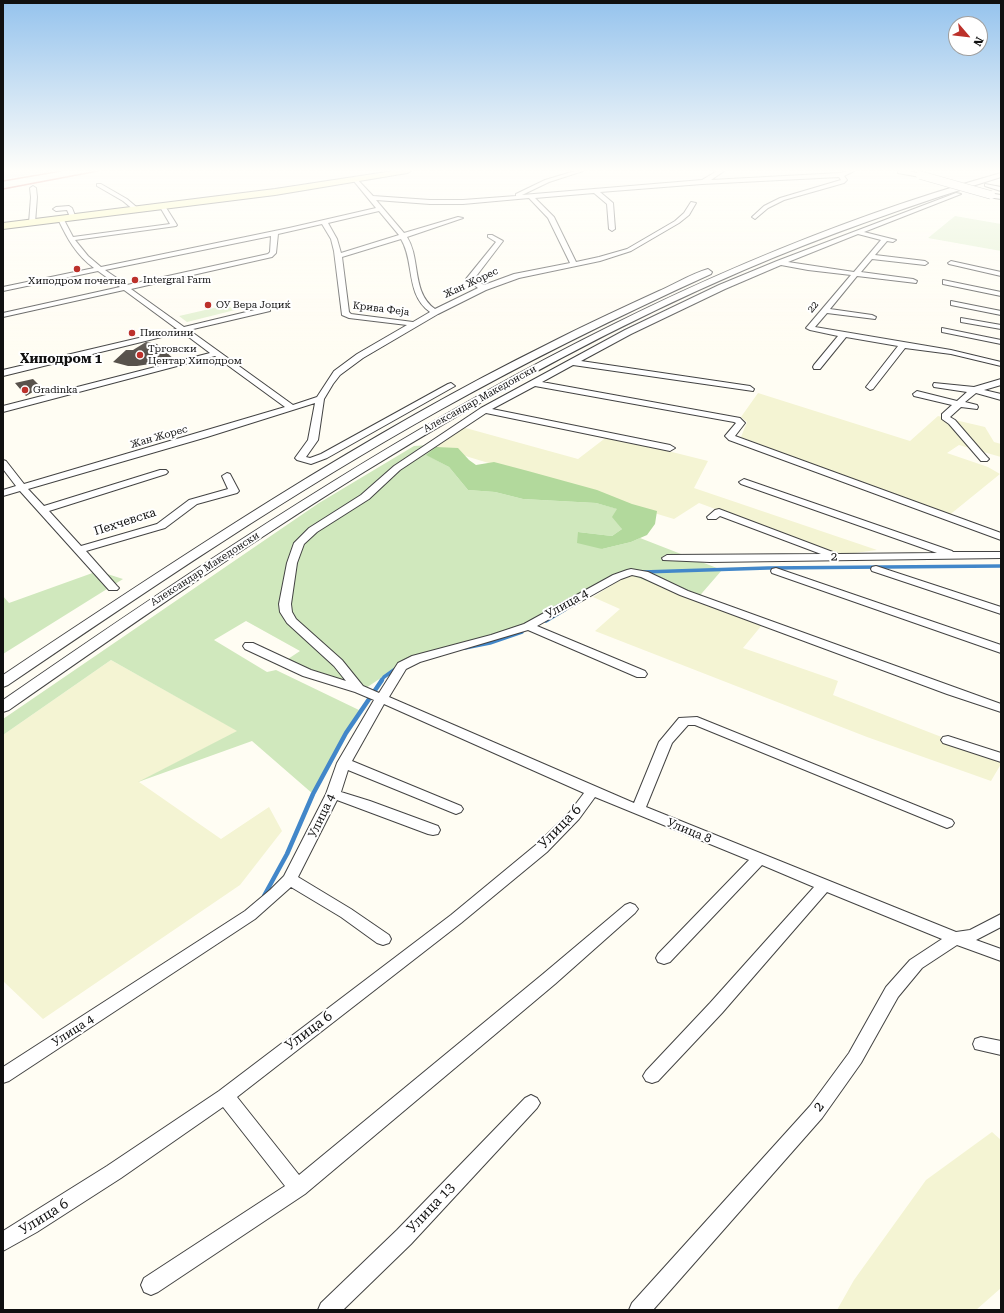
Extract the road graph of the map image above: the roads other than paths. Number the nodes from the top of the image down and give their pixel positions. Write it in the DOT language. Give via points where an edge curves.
graph roads {
  1 [pos="67,232"];
  2 [pos="124,232"];
  3 [pos="274,232"];
  4 [pos="275,232"];
  5 [pos="331,232"];
  6 [pos="400,232"];
  7 [pos="415,232"];
  8 [pos="558,232"];
  9 [pos="661,232"];
  10 [pos="805,232"];
  11 [pos="832,232"];
  12 [pos="856,232"];
  13 [pos="857,232"];
  14 [pos="403,236"];
  15 [pos="490,236"];
  16 [pos="885,238"];
  17 [pos="70,239"];
  18 [pos="893,240"];
  19 [pos="339,256"];
  20 [pos="870,257"];
  21 [pos="779,262"];
  22 [pos="91,263"];
  23 [pos="573,263"];
  24 [pos="951,263"];
  25 [pos="925,264"];
  26 [pos="98,269"];
  27 [pos="855,274"];
  28 [pos="1001,274"];
  29 [pos="913,281"];
  30 [pos="946,282"];
  31 [pos="31,283"];
  32 [pos="124,287"];
  33 [pos="483,288"];
  34 [pos="3,289"];
  35 [pos="1001,294"];
  36 [pos="954,303"];
  37 [pos="267,309"];
  38 [pos="825,310"];
  39 [pos="435,312"];
  40 [pos="1001,313"];
  41 [pos="3,315"];
  42 [pos="872,317"];
  43 [pos="964,320"];
  44 [pos="414,324"];
  45 [pos="1001,327"];
  46 [pos="181,329"];
  47 [pos="945,330"];
  48 [pos="843,335"];
  49 [pos="1001,342"];
  50 [pos="903,345"];
  51 [pos="215,354"];
  52 [pos="571,362"];
  53 [pos="1001,364"];
  54 [pos="817,367"];
  55 [pos="3,373"];
  56 [pos="1001,382"];
  57 [pos="532,383"];
  58 [pos="451,386"];
  59 [pos="937,386"];
  60 [pos="870,387"];
  61 [pos="750,389"];
  62 [pos="974,390"];
  63 [pos="917,394"];
  64 [pos="1001,397"];
  65 [pos="320,399"];
  66 [pos="958,404"];
  67 [pos="974,407"];
  68 [pos="292,408"];
  69 [pos="3,409"];
  70 [pos="484,410"];
  71 [pos="670,448"];
  72 [pos="984,459"];
  73 [pos="3,463"];
  74 [pos="163,472"];
  75 [pos="227,476"];
  76 [pos="744,482"];
  77 [pos="22,488"];
  78 [pos="3,493"];
  79 [pos="43,510"];
  80 [pos="712,517"];
  81 [pos="1001,537"];
  82 [pos="79,550"];
  83 [pos="1001,555"];
  84 [pos="955,556"];
  85 [pos="837,557"];
  86 [pos="666,558"];
  87 [pos="876,569"];
  88 [pos="776,571"];
  89 [pos="113,588"];
  90 [pos="1001,611"];
  91 [pos="528,626"];
  92 [pos="249,646"];
  93 [pos="1001,649"];
  94 [pos="641,674"];
  95 [pos="3,682"];
  96 [pos="359,689"];
  97 [pos="381,698"];
  98 [pos="3,707"];
  99 [pos="1001,708"];
  100 [pos="948,740"];
  101 [pos="1001,758"];
  102 [pos="344,763"];
  103 [pos="592,791"];
  104 [pos="333,794"];
  105 [pos="456,809"];
  106 [pos="638,810"];
  107 [pos="947,823"];
  108 [pos="433,830"];
  109 [pos="759,859"];
  110 [pos="290,879"];
  111 [pos="824,885"];
  112 [pos="630,909"];
  113 [pos="1001,920"];
  114 [pos="956,938"];
  115 [pos="382,939"];
  116 [pos="1001,955"];
  117 [pos="664,958"];
  118 [pos="981,1044"];
  119 [pos="1001,1048"];
  120 [pos="3,1076"];
  121 [pos="652,1076"];
  122 [pos="225,1096"];
  123 [pos="531,1103"];
  124 [pos="298,1188"];
  125 [pos="3,1242"];
  126 [pos="151,1285"];
  127 [pos="328,1310"];
  128 [pos="639,1310"];
  1 -- 17 [label="street"];
  2 -- 17 [label="street"];
  3 -- 26 [label="street"];
  4 -- 32 [label="street" via="273,253 270,256"];
  5 -- 19 [label="street, Крива Феја"];
  6 -- 14 [label="street"];
  7 -- 14 [label="street"];
  8 -- 23 [label="street"];
  9 -- 23 [label="street, Жан Жорес" via="629,250 600,259"];
  10 -- 95 [label="street, Александар Македонски" via="674,286 564,339 426,412 123,600"];
  11 -- 98 [label="street, Александар Македонски" via="751,264 645,312 505,384 402,443 250,538"];
  12 -- 21 [label="street"];
  13 -- 16 [label="street"];
  14 -- 19 [label="street"];
  14 -- 39 [label="street" via="410,252 419,295 429,309"];
  15 -- 33 [label="street" via="500,241 470,279"];
  16 -- 18 [label="street"];
  16 -- 20 [label="street, 22"];
  17 -- 22 [label="street"];
  19 -- 44 [label="street, Крива Феја" via="347,315"];
  20 -- 25 [label="street"];
  20 -- 27 [label="street, 22"];
  21 -- 27 [label="street"];
  21 -- 52 [label="street" via="685,304"];
  22 -- 26 [label="street"];
  22 -- 31 [label="street" via="31,277"];
  23 -- 33 [label="street, Жан Жорес" via="517,276"];
  24 -- 28 [label="street"];
  26 -- 31 [label="street"];
  26 -- 32 [label="street"];
  27 -- 29 [label="street"];
  27 -- 38 [label="street, 22"];
  30 -- 35 [label="street"];
  31 -- 34 [label="street"];
  32 -- 41 [label="street"];
  32 -- 46 [label="street"];
  33 -- 39 [label="street, Жан Жорес"];
  36 -- 40 [label="street"];
  37 -- 46 [label="street"];
  38 -- 42 [label="street"];
  38 -- 48 [label="street, 22" via="810,328"];
  39 -- 44 [label="street, Жан Жорес"];
  43 -- 45 [label="street"];
  44 -- 65 [label="street, Жан Жорес" via="337,373"];
  46 -- 51 [label="street"];
  46 -- 55 [label="street"];
  47 -- 49 [label="street"];
  48 -- 50 [label="street, 22"];
  48 -- 54 [label="street"];
  50 -- 53 [label="street, 22" via="951,352"];
  50 -- 60 [label="street"];
  51 -- 68 [label="street"];
  51 -- 69 [label="street"];
  52 -- 57 [label="street"];
  52 -- 61 [label="street"];
  56 -- 62 [label="street"];
  57 -- 70 [label="street"];
  57 -- 81 [label="street" via="737,420 741,423 730,436 732,438"];
  58 -- 65 [label="street, Жан Жорес" via="311,461 300,458 313,440"];
  59 -- 62 [label="street"];
  62 -- 64 [label="street"];
  62 -- 66 [label="street"];
  63 -- 66 [label="street"];
  65 -- 68 [label="street, Жан Жорес"];
  66 -- 67 [label="street"];
  66 -- 72 [label="street" via="945,417"];
  68 -- 77 [label="street, Жан Жорес"];
  70 -- 71 [label="street"];
  70 -- 96 [label="street" via="397,468 365,497 313,530 299,544 292,563 286,612 291,620 338,663"];
  73 -- 77 [label="street"];
  74 -- 79 [label="street"];
  75 -- 82 [label="street, Пехчевска" via="234,491 193,502 161,526"];
  76 -- 84 [label="street"];
  77 -- 78 [label="street, Жан Жорес"];
  77 -- 79 [label="street"];
  79 -- 82 [label="street"];
  80 -- 85 [label="street" via="719,512"];
  82 -- 89 [label="street"];
  83 -- 84 [label="street, 2"];
  84 -- 85 [label="street, 2"];
  85 -- 86 [label="street, 2"];
  87 -- 90 [label="street"];
  88 -- 93 [label="street"];
  91 -- 94 [label="street"];
  91 -- 97 [label="street, Улица 4" via="416,659 402,666"];
  91 -- 99 [label="street, Улица 4" via="617,577 631,572 644,574 684,593"];
  92 -- 96 [label="street, Улица 8" via="313,675"];
  96 -- 97 [label="street, Улица 8"];
  97 -- 102 [label="street, Улица 4"];
  97 -- 103 [label="street, Улица 8"];
  100 -- 101 [label="street"];
  102 -- 104 [label="street, Улица 4"];
  102 -- 105 [label="street"];
  103 -- 106 [label="street, Улица 8"];
  103 -- 122 [label="street, Улица 6" via="574,816 542,848 456,919"];
  104 -- 108 [label="street"];
  104 -- 110 [label="street, Улица 4"];
  106 -- 107 [label="street" via="666,742 684,721 697,721"];
  106 -- 109 [label="street, Улица 8"];
  109 -- 111 [label="street, Улица 8"];
  109 -- 117 [label="street"];
  110 -- 115 [label="street" via="346,913"];
  110 -- 120 [label="street, Улица 4" via="250,915"];
  111 -- 114 [label="street, Улица 8"];
  111 -- 121 [label="street" via="716,1008"];
  112 -- 124 [label="street"];
  113 -- 114 [label="street, 2" via="973,934"];
  114 -- 116 [label="street, Улица 8"];
  114 -- 128 [label="street, 2" via="916,964 892,992 855,1058 816,1112"];
  118 -- 119 [label="street"];
  122 -- 124 [label="street"];
  122 -- 125 [label="street, Улица 6"];
  123 -- 127 [label="street, Улица 13" via="404,1237"];
  124 -- 126 [label="street"];
}
